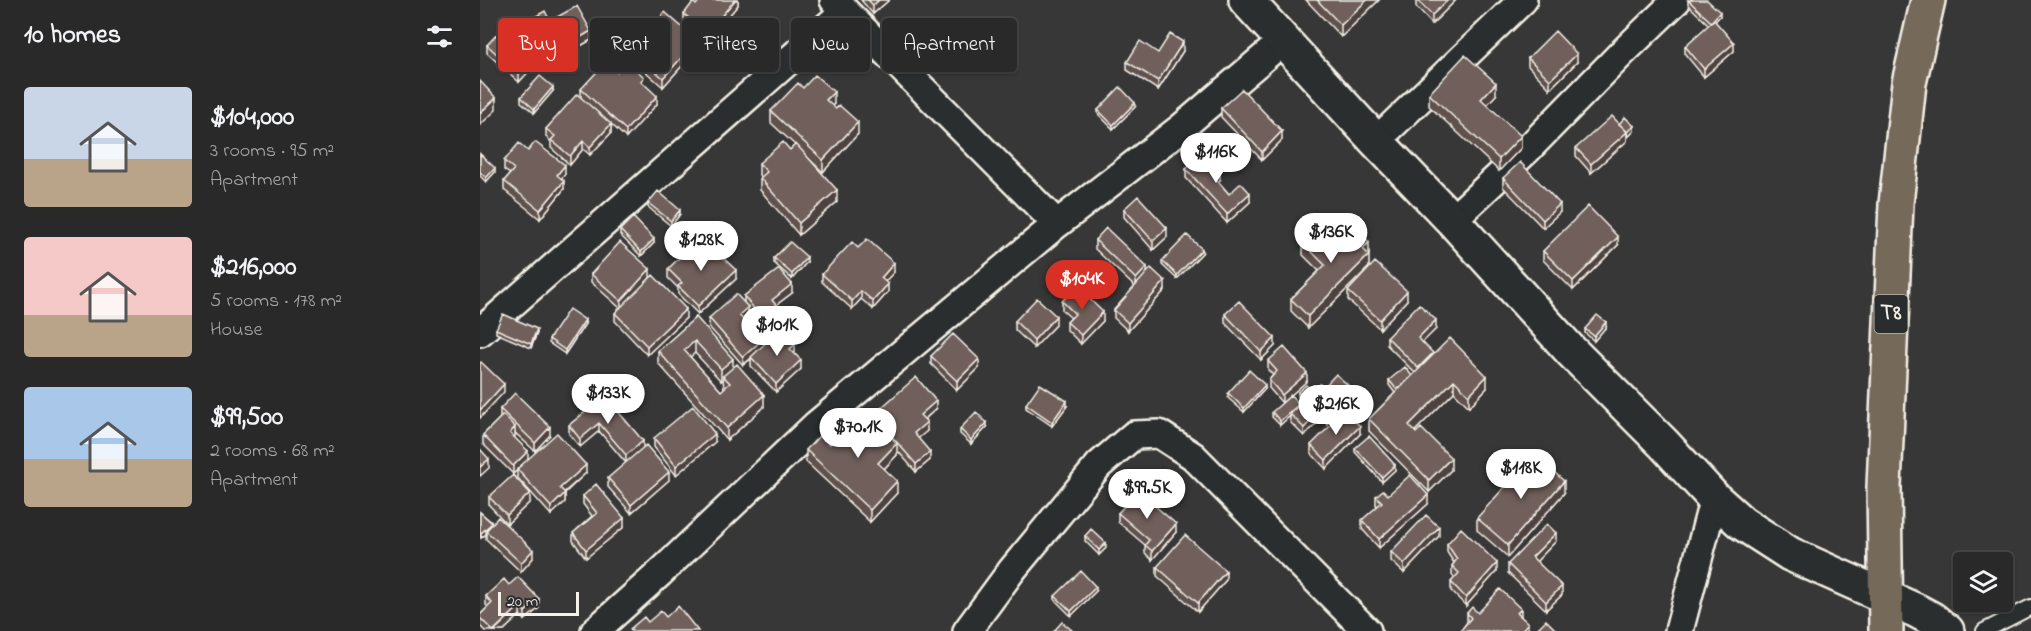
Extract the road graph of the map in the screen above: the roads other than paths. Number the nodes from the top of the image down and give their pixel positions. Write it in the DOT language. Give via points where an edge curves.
graph roads {
  1 [pos="1245,0"];
  2 [pos="1523,0"];
  3 [pos="1677,0"];
  4 [pos="1928,0"];
  5 [pos="839,5"];
  6 [pos="1283,41"];
  7 [pos="1376,141"];
  8 [pos="1452,220"];
  9 [pos="1057,224"];
  10 [pos="482,325"];
  11 [pos="1714,498"];
  12 [pos="1886,597"];
  13 [pos="2031,607"];
  14 [pos="1946,627"];
  15 [pos="595,631"];
  16 [pos="967,631"];
  17 [pos="1367,631"];
  18 [pos="1679,631"];
  19 [pos="1886,631"];
  20 [pos="1984,631"];
  1 -- 6 [label="street"];
  2 -- 7 [label="street"];
  3 -- 8 [label="street"];
  4 -- 12 [label="highway, T8" via="1909,83 1896,204 1884,487"];
  5 -- 9 [label="street"];
  5 -- 10 [label="street"];
  6 -- 7 [label="street"];
  6 -- 9 [label="street" via="1181,128"];
  7 -- 8 [label="street"];
  8 -- 11 [label="street" via="1571,351"];
  9 -- 15 [label="street" via="816,425"];
  11 -- 12 [label="street" via="1742,523 1790,554"];
  11 -- 18 [label="street"];
  12 -- 14 [label="street"];
  12 -- 19 [label="highway, T8"];
  13 -- 20 [label="lane"];
  16 -- 17 [label="street" via="1099,465 1134,435 1159,434 1193,456"];
}
